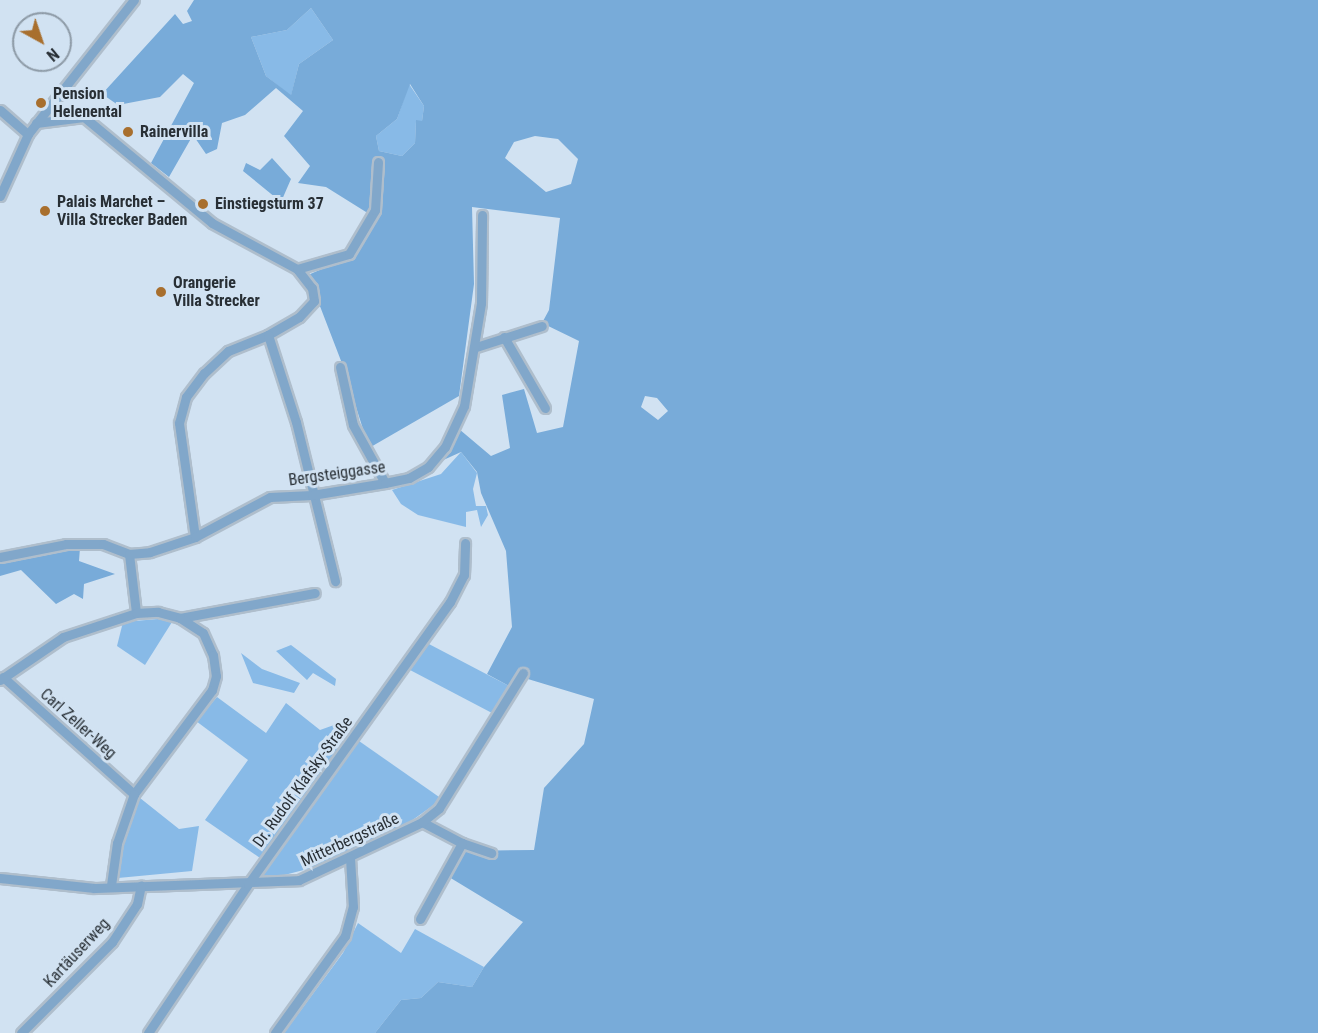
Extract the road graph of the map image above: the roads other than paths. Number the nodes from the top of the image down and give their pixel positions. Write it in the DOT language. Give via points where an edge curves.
graph roads {
  1 [pos="134,0"];
  2 [pos="0,110"];
  3 [pos="36,123"];
  4 [pos="28,134"];
  5 [pos="378,162"];
  6 [pos="0,196"];
  7 [pos="482,215"];
  8 [pos="297,269"];
  9 [pos="542,326"];
  10 [pos="268,335"];
  11 [pos="504,337"];
  12 [pos="476,347"];
  13 [pos="340,367"];
  14 [pos="545,408"];
  15 [pos="385,483"];
  16 [pos="312,495"];
  17 [pos="195,537"];
  18 [pos="465,543"];
  19 [pos="129,554"];
  20 [pos="0,557"];
  21 [pos="335,581"];
  22 [pos="315,593"];
  23 [pos="136,613"];
  24 [pos="180,618"];
  25 [pos="523,673"];
  26 [pos="2,678"];
  27 [pos="134,794"];
  28 [pos="423,822"];
  29 [pos="462,843"];
  30 [pos="491,853"];
  31 [pos="350,858"];
  32 [pos="0,878"];
  33 [pos="248,884"];
  34 [pos="111,885"];
  35 [pos="141,885"];
  36 [pos="420,919"];
  37 [pos="21,1033"];
  38 [pos="148,1033"];
  39 [pos="275,1033"];
  1 -- 3 [label="street"];
  2 -- 4 [label="street"];
  3 -- 4 [label="street"];
  3 -- 8 [label="street" via="84,117 212,223"];
  4 -- 6 [label="street"];
  5 -- 8 [label="street" via="375,210 349,254"];
  7 -- 12 [label="street, Bergsteiggasse"];
  8 -- 10 [label="street" via="312,288 314,301 299,317"];
  9 -- 11 [label="street"];
  10 -- 16 [label="street" via="296,422"];
  10 -- 17 [label="street" via="228,351 204,373 186,398 179,423"];
  11 -- 12 [label="street"];
  11 -- 14 [label="street"];
  12 -- 15 [label="street, Bergsteiggasse" via="464,406 445,447 428,467 409,478"];
  13 -- 15 [label="street" via="353,425"];
  15 -- 16 [label="street, Bergsteiggasse"];
  16 -- 17 [label="street, Bergsteiggasse" via="270,497"];
  16 -- 21 [label="street"];
  17 -- 19 [label="street, Bergsteiggasse" via="166,548"];
  18 -- 33 [label="street, Dr. Rudolf Klafsky-Straße" via="464,575 450,602"];
  19 -- 20 [label="street, Bergsteiggasse" via="103,544 66,544"];
  19 -- 23 [label="street"];
  22 -- 24 [label="street"];
  23 -- 24 [label="street" via="158,612"];
  23 -- 26 [label="street" via="63,637"];
  24 -- 27 [label="street" via="203,633 213,655 216,676 212,690"];
  25 -- 28 [label="street, Mitterbergstraße" via="456,785"];
  26 -- 27 [label="street, Carl Zeller-Weg"];
  27 -- 34 [label="street" via="117,843"];
  28 -- 29 [label="street"];
  28 -- 31 [label="street, Mitterbergstraße"];
  29 -- 30 [label="street"];
  29 -- 36 [label="street"];
  31 -- 33 [label="street, Mitterbergstraße" via="300,880"];
  31 -- 39 [label="street" via="353,907 345,936"];
  32 -- 34 [label="street, Mitterbergstraße" via="94,888"];
  33 -- 35 [label="street, Mitterbergstraße"];
  33 -- 38 [label="street, Dr. Rudolf Klafsky-Straße"];
  34 -- 35 [label="street, Mitterbergstraße"];
  35 -- 37 [label="street, Kartäuserweg" via="137,904 112,942"];
}
